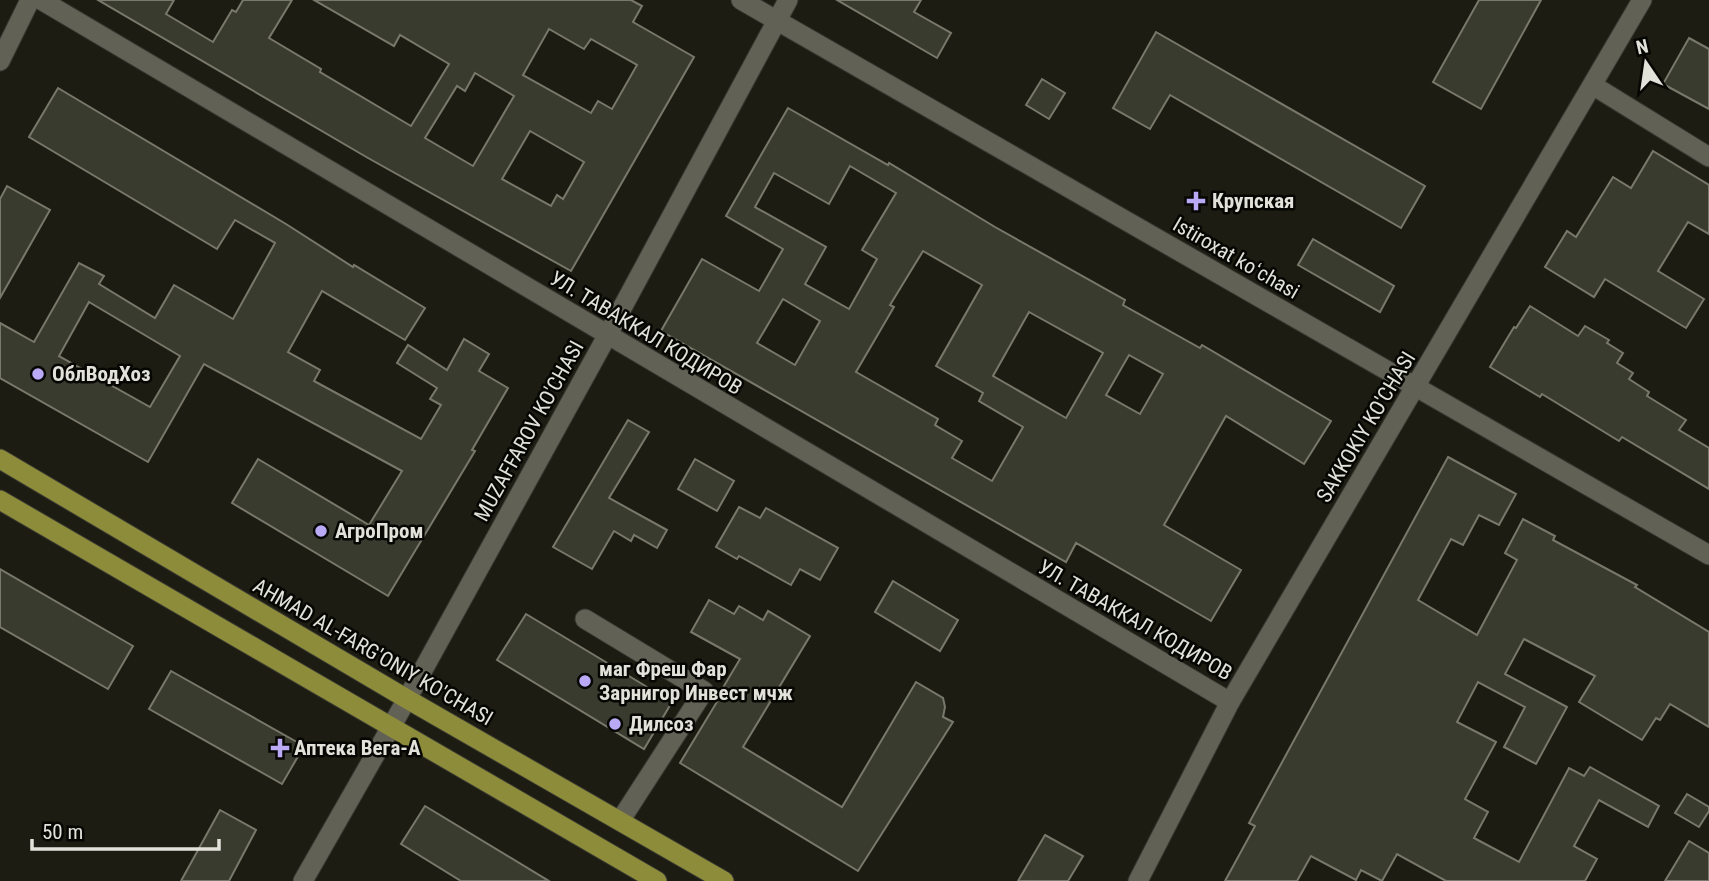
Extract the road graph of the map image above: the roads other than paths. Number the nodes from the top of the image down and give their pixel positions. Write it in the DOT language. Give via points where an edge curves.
graph roads {
  1 [pos="30,0"];
  2 [pos="41,0"];
  3 [pos="741,0"];
  4 [pos="788,0"];
  5 [pos="1642,0"];
  6 [pos="777,22"];
  7 [pos="0,61"];
  8 [pos="1594,86"];
  9 [pos="1709,157"];
  10 [pos="607,336"];
  11 [pos="1416,387"];
  12 [pos="0,459"];
  13 [pos="0,500"];
  14 [pos="1709,555"];
  15 [pos="585,619"];
  16 [pos="407,699"];
  17 [pos="1230,702"];
  18 [pos="390,728"];
  19 [pos="621,821"];
  20 [pos="303,881"];
  21 [pos="657,881"];
  22 [pos="724,881"];
  23 [pos="1138,881"];
  1 -- 7 [label="street"];
  2 -- 10 [label="street, УЛ. ТАВАККАЛ КОДИРОВ"];
  3 -- 6 [label="street, Istiroxat koʻchasi"];
  4 -- 6 [label="street, MUZAFFAROV KO'CHASI"];
  5 -- 8 [label="street, SAKKOKIY KO'CHASI"];
  6 -- 10 [label="street, MUZAFFAROV KO'CHASI"];
  6 -- 11 [label="street, Istiroxat koʻchasi"];
  8 -- 9 [label="street"];
  8 -- 11 [label="street, SAKKOKIY KO'CHASI"];
  10 -- 16 [label="street, MUZAFFAROV KO'CHASI"];
  10 -- 17 [label="street, УЛ. ТАВАККАЛ КОДИРОВ"];
  11 -- 14 [label="street, Istiroxat koʻchasi"];
  11 -- 17 [label="street, SAKKOKIY KO'CHASI"];
  12 -- 16 [label="main road, AHMAD AL-FARG'ONIY KO'CHASI"];
  13 -- 18 [label="main road"];
  15 -- 19 [label="street" via="704,691"];
  16 -- 18 [label="street, MUZAFFAROV KO'CHASI"];
  16 -- 19 [label="main road, AHMAD AL-FARG'ONIY KO'CHASI"];
  17 -- 23 [label="street, SAKKOKIY KO'CHASI"];
  18 -- 20 [label="street, MUZAFFAROV KO'CHASI"];
  18 -- 21 [label="main road"];
  19 -- 22 [label="main road, AHMAD AL-FARG'ONIY KO'CHASI"];
}
